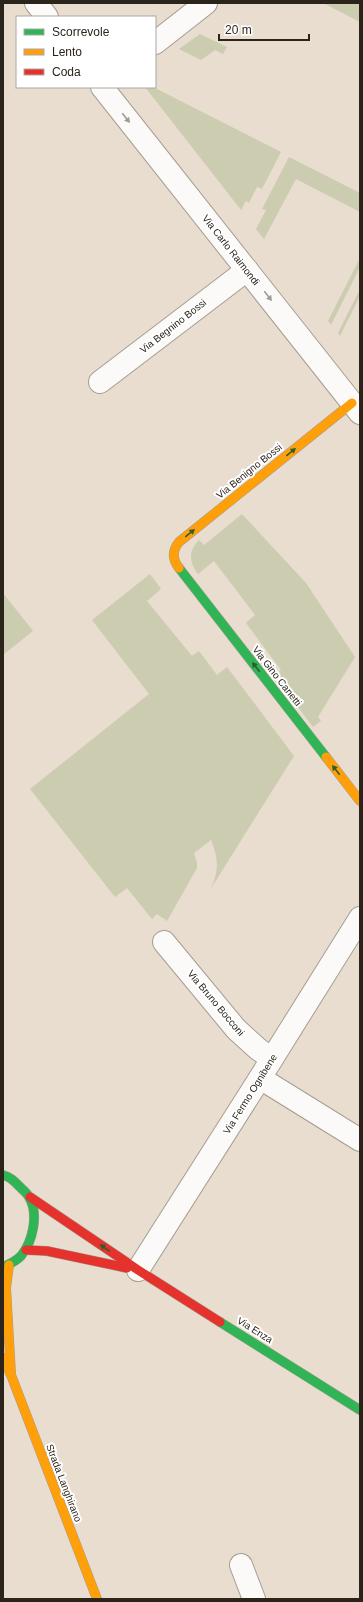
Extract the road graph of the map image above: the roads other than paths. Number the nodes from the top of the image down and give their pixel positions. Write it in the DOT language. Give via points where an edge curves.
graph roads {
  1 [pos="36,3"];
  2 [pos="206,3"];
  3 [pos="46,16"];
  4 [pos="156,42"];
  5 [pos="103,88"];
  6 [pos="247,270"];
  7 [pos="100,382"];
  8 [pos="356,408"];
  9 [pos="176,564"];
  10 [pos="360,801"];
  11 [pos="360,918"];
  12 [pos="164,942"];
  13 [pos="272,1059"];
  14 [pos="260,1078"];
  15 [pos="360,1140"];
  16 [pos="3,1175"];
  17 [pos="30,1197"];
  18 [pos="26,1250"];
  19 [pos="6,1266"];
  20 [pos="138,1270"];
  21 [pos="3,1358"];
  22 [pos="11,1375"];
  23 [pos="360,1410"];
  24 [pos="241,1565"];
  25 [pos="98,1599"];
  26 [pos="254,1599"];
  1 -- 3 [label="street"];
  2 -- 4 [label="street"];
  5 -- 6 [label="street, Via Carlo Raimondi, one-way"];
  6 -- 7 [label="street, Via Begnino Bossi"];
  6 -- 8 [label="street, Via Carlo Raimondi, one-way"];
  9 -- 8 [label="street, Via Benigno Bossi, one-way" via="173,552 179,542"];
  10 -- 9 [label="street, Via Gino Canetti, one-way"];
  11 -- 13 [label="street, Via Fermo Ognibene"];
  12 -- 13 [label="street, Via Bruno Bocconi" via="236,1028"];
  13 -- 14 [label="street, Via Fermo Ognibene"];
  14 -- 15 [label="street"];
  14 -- 20 [label="street, Via Fermo Ognibene"];
  16 -- 17 [label="street" via="10,1177"];
  17 -- 18 [label="street, Strada Langhirano" via="35,1224"];
  20 -- 17 [label="street, Via Enza, one-way"];
  18 -- 19 [label="street, Strada Langhirano"];
  18 -- 20 [label="street, Via Enza" via="47,1251"];
  19 -- 22 [label="street, Strada Langhirano"];
  20 -- 23 [label="street, Via Enza"];
  21 -- 22 [label="street, Strada Langhirano"];
  22 -- 25 [label="street, Strada Langhirano"];
  24 -- 26 [label="street"];
}
